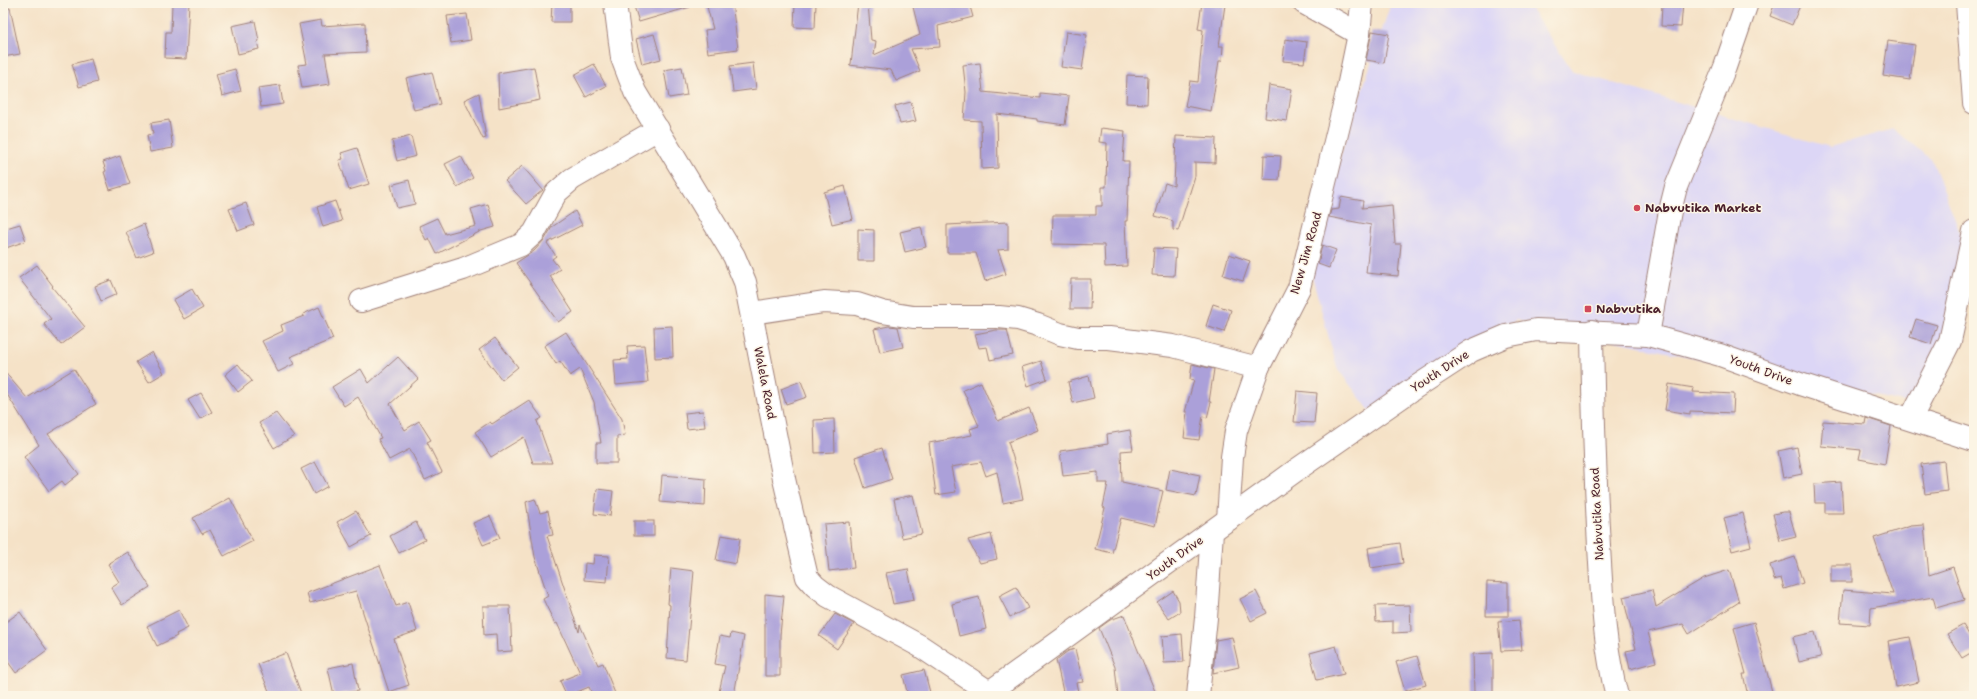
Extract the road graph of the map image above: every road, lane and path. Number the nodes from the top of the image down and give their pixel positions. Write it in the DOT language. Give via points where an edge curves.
graph roads {
  1 [pos="615,3"];
  2 [pos="1304,3"];
  3 [pos="1362,3"];
  4 [pos="1747,3"];
  5 [pos="1967,3"];
  6 [pos="1359,34"];
  7 [pos="1974,103"];
  8 [pos="658,129"];
  9 [pos="1974,231"];
  10 [pos="361,301"];
  11 [pos="752,313"];
  12 [pos="1592,331"];
  13 [pos="1648,335"];
  14 [pos="1258,368"];
  15 [pos="1911,418"];
  16 [pos="1974,440"];
  17 [pos="1220,526"];
  18 [pos="986,694"];
  19 [pos="1198,696"];
  20 [pos="1617,696"];
  1 -- 8 [label="street, Walela Road" via="622,58 635,92"];
  2 -- 6 [label="street"];
  3 -- 6 [label="street, New Jim Road"];
  4 -- 13 [label="street" via="1725,67 1676,187"];
  5 -- 7 [label="street"];
  6 -- 14 [label="street, New Jim Road" via="1299,288"];
  8 -- 10 [label="street" via="572,180 556,193 534,233 521,245 463,269"];
  8 -- 11 [label="street, Walela Road" via="734,256 745,282"];
  9 -- 15 [label="street" via="1950,342"];
  11 -- 14 [label="street" via="824,302 857,304 882,312 913,317 1018,319 1078,338 1109,338 1172,346"];
  11 -- 18 [label="street, Walela Road" via="784,479 807,577 828,596 920,646"];
  12 -- 13 [label="street, Youth Drive"];
  12 -- 17 [label="street, Youth Drive" via="1536,330 1506,336 1471,351 1301,467"];
  12 -- 20 [label="street, Nabvutika Road" via="1595,480 1603,626"];
  13 -- 15 [label="street, Youth Drive" via="1720,355 1800,384"];
  14 -- 17 [label="street, New Jim Road" via="1236,430"];
  15 -- 16 [label="street, Youth Drive"];
  17 -- 18 [label="street, Youth Drive"];
  17 -- 19 [label="street, New Jim Road" via="1206,618"];
}
